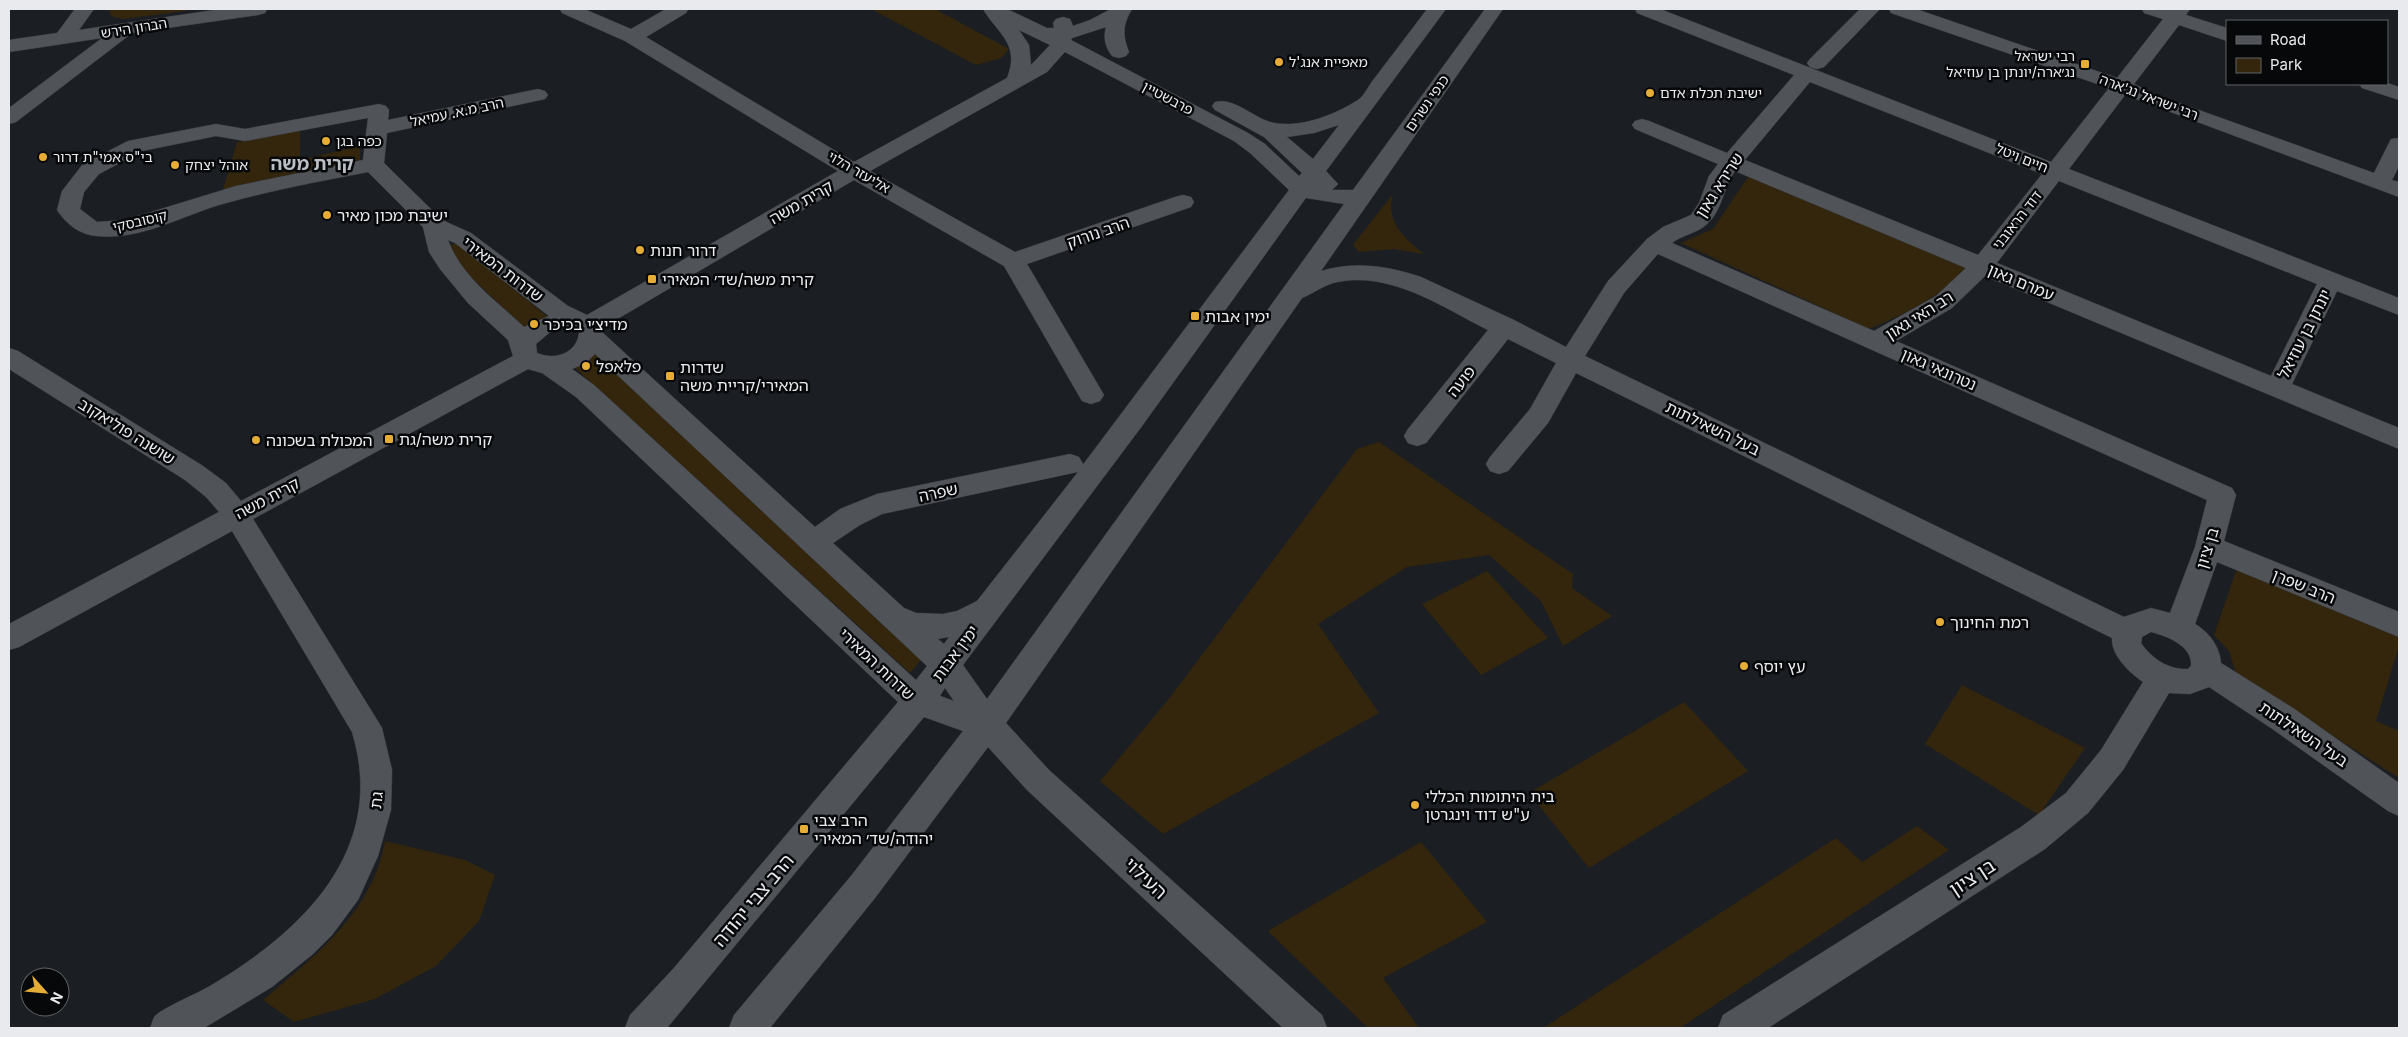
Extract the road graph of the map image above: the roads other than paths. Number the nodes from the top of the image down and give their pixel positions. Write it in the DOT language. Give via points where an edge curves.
graph roads {
  1 [pos="85,9"];
  2 [pos="258,9"];
  3 [pos="569,9"];
  4 [pos="679,9"];
  5 [pos="992,9"];
  6 [pos="1094,9"];
  7 [pos="1437,9"];
  8 [pos="1494,9"];
  9 [pos="1644,9"];
  10 [pos="1871,9"];
  11 [pos="1898,9"];
  12 [pos="2151,9"];
  13 [pos="1122,10"];
  14 [pos="2177,13"];
  15 [pos="126,29"];
  16 [pos="1062,33"];
  17 [pos="2226,35"];
  18 [pos="632,37"];
  19 [pos="63,38"];
  20 [pos="9,46"];
  21 [pos="1111,58"];
  22 [pos="1812,68"];
  23 [pos="1024,77"];
  24 [pos="2372,85"];
  25 [pos="2122,86"];
  26 [pos="538,94"];
  27 [pos="2399,94"];
  28 [pos="1372,98"];
  29 [pos="9,118"];
  30 [pos="1259,125"];
  31 [pos="1642,125"];
  32 [pos="376,129"];
  33 [pos="2399,144"];
  34 [pos="1731,162"];
  35 [pos="373,164"];
  36 [pos="854,171"];
  37 [pos="2055,171"];
  38 [pos="1308,180"];
  39 [pos="2389,186"];
  40 [pos="1335,197"];
  41 [pos="1360,197"];
  42 [pos="1183,202"];
  43 [pos="1341,223"];
  44 [pos="434,225"];
  45 [pos="1656,244"];
  46 [pos="1014,261"];
  47 [pos="1982,266"];
  48 [pos="2331,280"];
  49 [pos="1291,294"];
  50 [pos="2399,307"];
  51 [pos="1505,326"];
  52 [pos="585,328"];
  53 [pos="1876,341"];
  54 [pos="9,357"];
  55 [pos="533,358"];
  56 [pos="1572,359"];
  57 [pos="2277,388"];
  58 [pos="1091,394"];
  59 [pos="1417,436"];
  60 [pos="2399,439"];
  61 [pos="1070,464"];
  62 [pos="1499,464"];
  63 [pos="2222,494"];
  64 [pos="236,514"];
  65 [pos="814,542"];
  66 [pos="2209,547"];
  67 [pos="987,610"];
  68 [pos="892,615"];
  69 [pos="2399,625"];
  70 [pos="2179,628"];
  71 [pos="2127,632"];
  72 [pos="9,638"];
  73 [pos="946,664"];
  74 [pos="2207,670"];
  75 [pos="2162,678"];
  76 [pos="918,701"];
  77 [pos="987,724"];
  78 [pos="2399,801"];
  79 [pos="168,1028"];
  80 [pos="643,1028"];
  81 [pos="747,1028"];
  82 [pos="1309,1028"];
  83 [pos="1736,1028"];
  1 -- 19 [label="street"];
  2 -- 15 [label="street, הברון הירש"];
  3 -- 18 [label="street, אליעזר הלוי"];
  4 -- 18 [label="street"];
  5 -- 16 [label="street, פרבשטיין"];
  5 -- 23 [label="street" via="1011,32 1021,51"];
  6 -- 16 [label="street, קרית משה"];
  7 -- 28 [label="street"];
  8 -- 41 [label="street, כנפי נשרים"];
  9 -- 22 [label="street, חיים ויטל"];
  10 -- 22 [label="street, שרירא גאון"];
  11 -- 25 [label="street, רבי ישראל נג'ארה"];
  12 -- 14 [label="street"];
  13 -- 16 [label="street"];
  13 -- 21 [label="street" via="1113,36"];
  14 -- 17 [label="street"];
  14 -- 25 [label="street, דוד הראובני"];
  15 -- 19 [label="street, הברון הירש"];
  15 -- 29 [label="street"];
  16 -- 21 [label="street, פרבשטיין"];
  16 -- 23 [label="street, קרית משה" via="1052,57"];
  18 -- 36 [label="street, אליעזר הלוי"];
  19 -- 20 [label="street, הברון הירש"];
  21 -- 23 [label="street" via="1068,61"];
  21 -- 30 [label="street, פרבשטיין"];
  21 -- 38 [label="street, פרבשטיין"];
  22 -- 34 [label="street, שרירא גאון"];
  22 -- 37 [label="street, חיים ויטל"];
  23 -- 36 [label="street, קרית משה"];
  24 -- 27 [label="street"];
  25 -- 37 [label="street, דוד הראובני"];
  25 -- 39 [label="street, רבי ישראל נג'ארה"];
  26 -- 32 [label="street, הרב מ.א. עמיאל"];
  28 -- 30 [label="street" via="1345,115 1305,129 1281,130"];
  28 -- 38 [label="street"];
  30 -- 38 [label="street, פרבשטיין" via="1278,138"];
  31 -- 34 [label="street, עמרם גאון"];
  32 -- 35 [label="street, קוסובסקי"];
  32 -- 35 [label="street, קוסובסקי" via="379,110 245,135 216,130 136,146 91,170 73,191 68,210 94,229 119,228 182,211 215,198"];
  33 -- 39 [label="street"];
  34 -- 45 [label="street, שרירא גאון" via="1720,176 1710,204 1699,220 1671,232"];
  34 -- 47 [label="street, עמרם גאון"];
  35 -- 44 [label="street"];
  36 -- 46 [label="street, אליעזר הלוי"];
  36 -- 52 [label="street, קרית משה"];
  37 -- 47 [label="street, דוד הראובני"];
  37 -- 48 [label="street, חיים ויטל"];
  38 -- 40 [label="street, פרבשטיין" via="1316,194"];
  38 -- 67 [label="street, ימין אבות" via="1133,419"];
  40 -- 41 [label="street, פרבשטיין"];
  40 -- 43 [label="street"];
  41 -- 43 [label="street"];
  42 -- 46 [label="street, הרב נורוק"];
  43 -- 49 [label="street"];
  44 -- 52 [label="street, שדרות המאירי" via="463,238"];
  44 -- 55 [label="street, שדרות המאירי" via="434,234 449,267 520,336"];
  45 -- 53 [label="street, נטרונאי גאון"];
  45 -- 56 [label="street, שרירא גאון" via="1616,287"];
  46 -- 58 [label="street"];
  47 -- 53 [label="street, רב האי גאון" via="1944,302"];
  47 -- 57 [label="street, עמרם גאון"];
  48 -- 50 [label="street, חיים ויטל"];
  48 -- 57 [label="street, יונתן בן עוזיאל"];
  49 -- 51 [label="street, בעל השאילתות" via="1332,274 1378,273 1413,283"];
  49 -- 77 [label="street"];
  51 -- 56 [label="street, בעל השאילתות"];
  51 -- 59 [label="street, פועה"];
  52 -- 55 [label="street" via="583,352 573,359"];
  52 -- 55 [label="street" via="558,321 542,326 525,340"];
  52 -- 65 [label="street, שדרות המאירי"];
  53 -- 63 [label="street, נטרונאי גאון"];
  54 -- 64 [label="street, שושנה פוליאקוב" via="167,456 216,490"];
  55 -- 64 [label="street, קרית משה"];
  55 -- 76 [label="street, שדרות המאירי" via="585,391"];
  56 -- 62 [label="street, שרירא גאון" via="1539,416"];
  56 -- 71 [label="street, בעל השאילתות"];
  57 -- 60 [label="street, עמרם גאון"];
  61 -- 65 [label="street, שפרה" via="877,505 850,517"];
  63 -- 66 [label="street, בן ציון"];
  64 -- 72 [label="street, קרית משה"];
  64 -- 79 [label="street, גת" via="366,728 375,753 378,783 373,821 359,866 336,904 301,941 257,978"];
  65 -- 68 [label="street, שדרות המאירי"];
  66 -- 69 [label="street, הרב שפרן"];
  66 -- 70 [label="street, בן ציון"];
  67 -- 68 [label="street" via="966,621 940,627 908,624"];
  67 -- 73 [label="street, ימין אבות"];
  68 -- 73 [label="street, שדרות המאירי"];
  70 -- 71 [label="street" via="2151,620 2139,622"];
  70 -- 74 [label="street" via="2203,650"];
  71 -- 75 [label="street" via="2126,642 2139,664"];
  73 -- 76 [label="street, ימין אבות"];
  73 -- 77 [label="street, שדרות המאירי"];
  74 -- 75 [label="street" via="2200,679 2190,682"];
  74 -- 78 [label="street, בעל השאילתות"];
  75 -- 83 [label="street, בן ציון" via="2112,760 2077,803 2033,838"];
  76 -- 77 [label="street, שדרות המאירי"];
  76 -- 80 [label="street, הרב צבי יהודה"];
  77 -- 81 [label="street" via="863,886"];
  77 -- 82 [label="street, העילוי" via="1038,780"];
}
